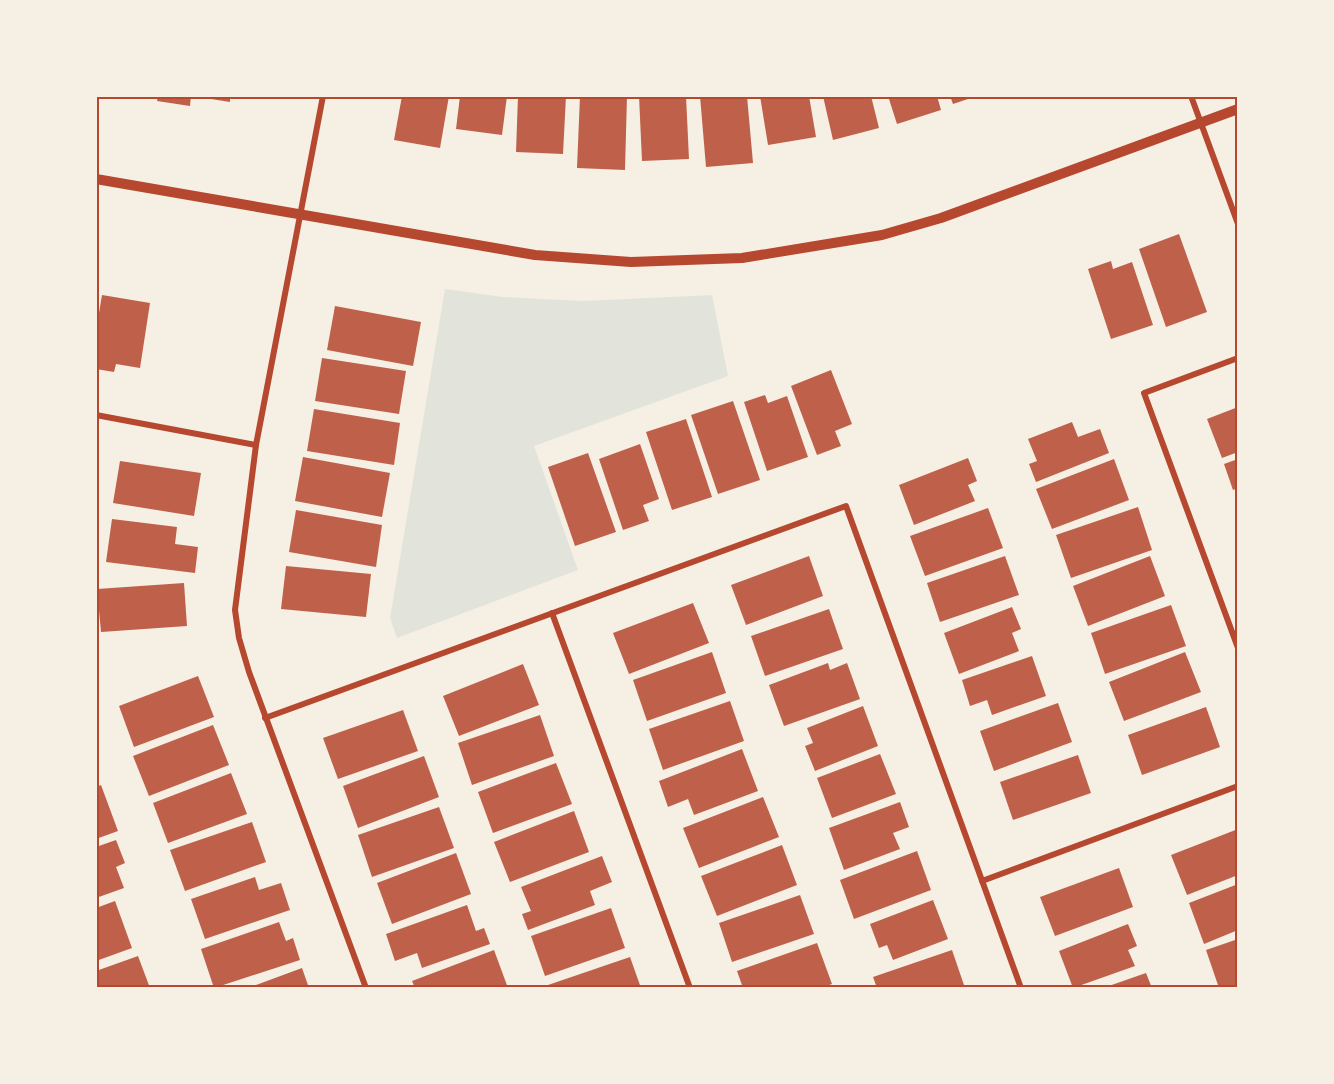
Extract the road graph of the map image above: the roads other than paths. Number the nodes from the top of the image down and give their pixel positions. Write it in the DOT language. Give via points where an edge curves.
graph roads {
  1 [pos="322,96"];
  2 [pos="1191,96"];
  3 [pos="1238,109"];
  4 [pos="1201,123"];
  5 [pos="96,179"];
  6 [pos="300,214"];
  7 [pos="1238,224"];
  8 [pos="1238,358"];
  9 [pos="96,415"];
  10 [pos="256,445"];
  11 [pos="552,613"];
  12 [pos="1238,648"];
  13 [pos="265,717"];
  14 [pos="1238,786"];
  15 [pos="982,881"];
  16 [pos="366,988"];
  17 [pos="690,988"];
  18 [pos="1022,988"];
  1 -- 6 [label="street"];
  2 -- 4 [label="street"];
  3 -- 4 [label="street"];
  4 -- 6 [label="street" via="941,218 882,235 742,258 631,262 575,259"];
  4 -- 7 [label="street"];
  5 -- 6 [label="street"];
  6 -- 10 [label="street"];
  8 -- 12 [label="street" via="1144,393"];
  9 -- 10 [label="street"];
  10 -- 13 [label="street" via="235,610 239,638"];
  11 -- 13 [label="street"];
  11 -- 15 [label="street" via="846,506"];
  11 -- 17 [label="street"];
  13 -- 16 [label="street"];
  14 -- 15 [label="street"];
  15 -- 18 [label="street"];
}
